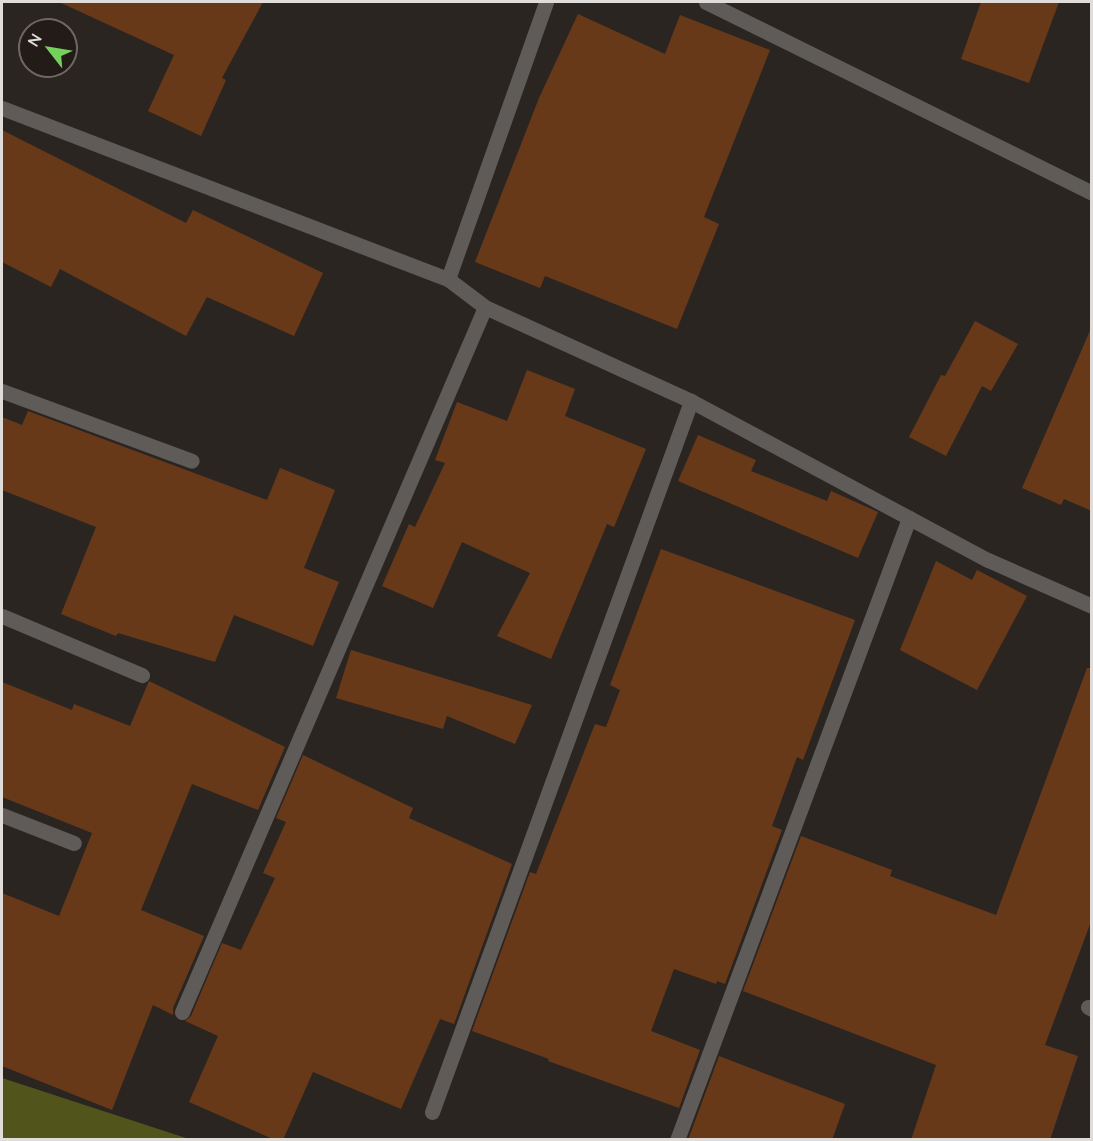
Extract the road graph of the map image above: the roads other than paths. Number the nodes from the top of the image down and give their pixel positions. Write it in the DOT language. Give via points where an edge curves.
graph roads {
  1 [pos="546,2"];
  2 [pos="706,2"];
  3 [pos="2,108"];
  4 [pos="1092,193"];
  5 [pos="448,279"];
  6 [pos="485,307"];
  7 [pos="2,391"];
  8 [pos="691,401"];
  9 [pos="192,461"];
  10 [pos="909,518"];
  11 [pos="1092,606"];
  12 [pos="2,616"];
  13 [pos="142,675"];
  14 [pos="2,815"];
  15 [pos="74,843"];
  16 [pos="182,1012"];
  17 [pos="432,1112"];
  18 [pos="677,1140"];
  1 -- 5 [label="street"];
  2 -- 4 [label="street"];
  3 -- 5 [label="street"];
  5 -- 6 [label="street"];
  6 -- 8 [label="street"];
  6 -- 16 [label="street"];
  7 -- 9 [label="street"];
  8 -- 10 [label="street"];
  8 -- 17 [label="street"];
  10 -- 11 [label="street" via="988,560"];
  10 -- 18 [label="street"];
  12 -- 13 [label="street"];
  14 -- 15 [label="street"];
}
